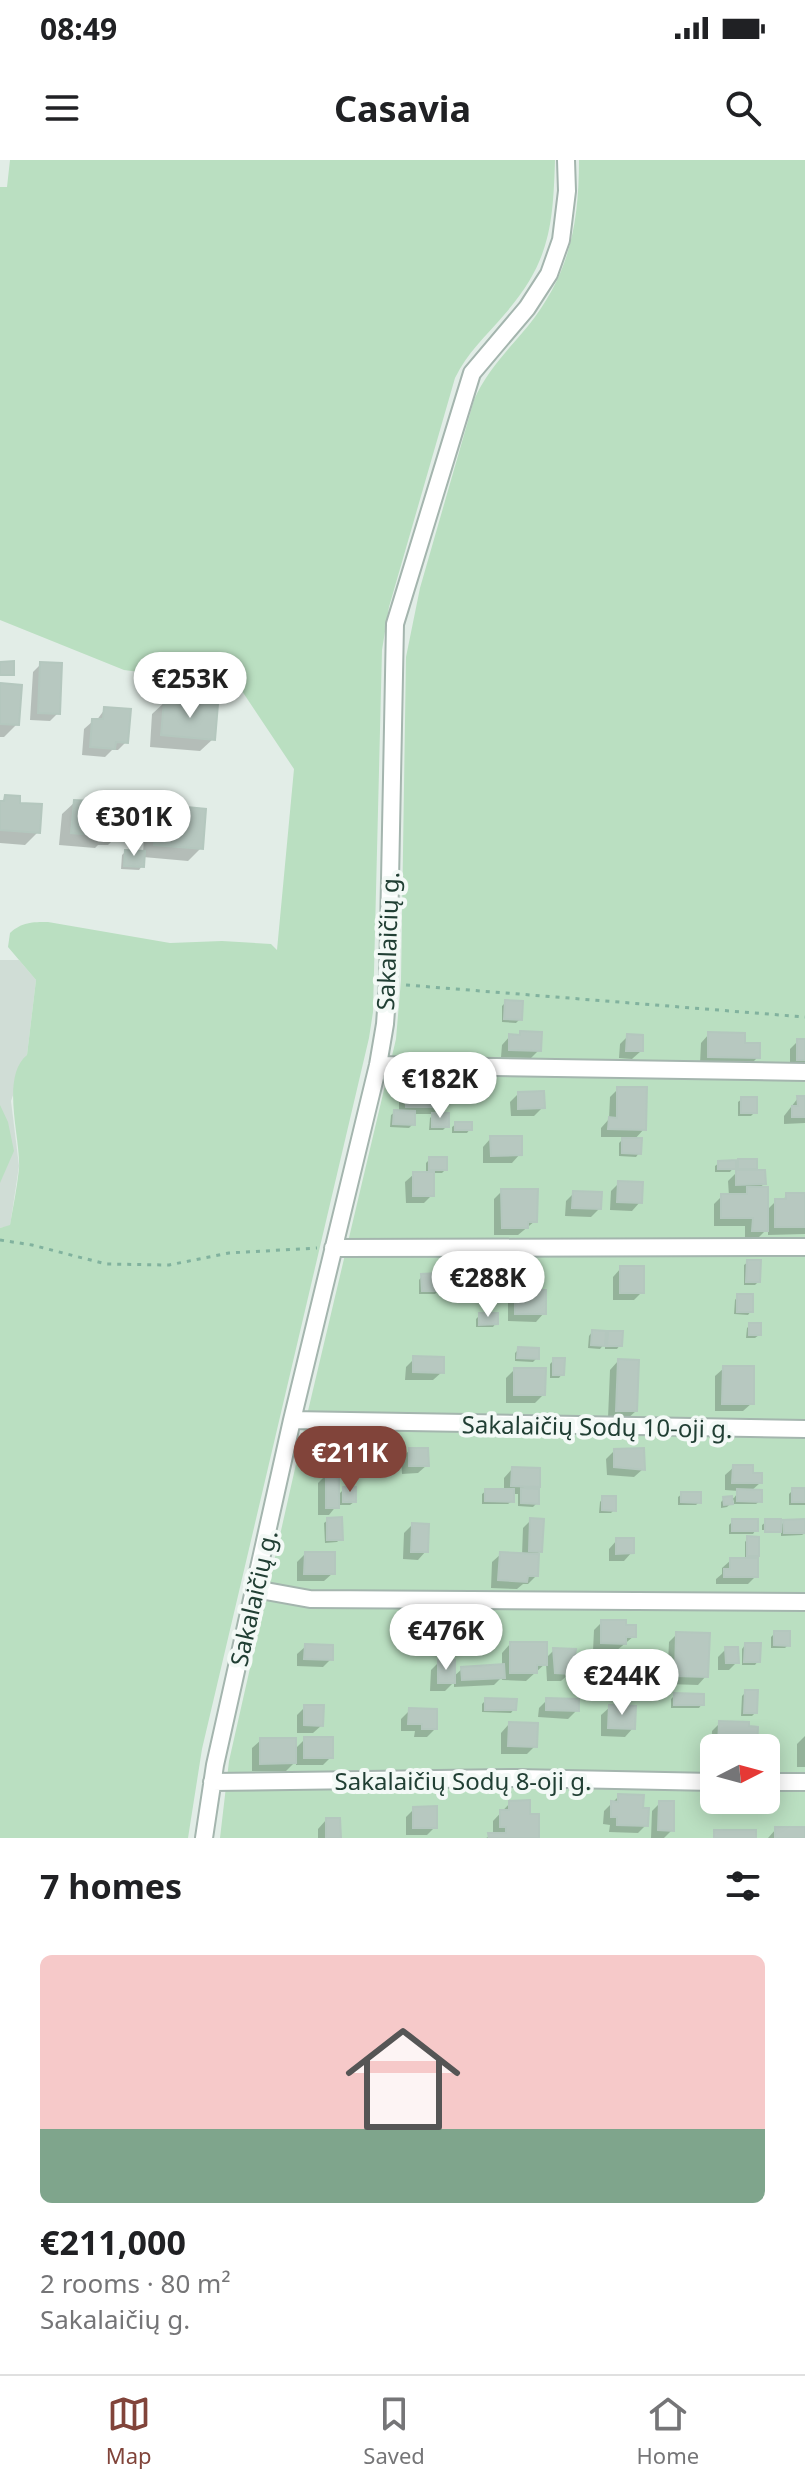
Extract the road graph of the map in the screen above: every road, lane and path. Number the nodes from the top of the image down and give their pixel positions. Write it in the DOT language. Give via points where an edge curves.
graph roads {
  1 [pos="566,160"];
  2 [pos="388,983"];
  3 [pos="805,1017"];
  4 [pos="378,1065"];
  5 [pos="805,1072"];
  6 [pos="0,1240"];
  7 [pos="805,1247"];
  8 [pos="333,1248"];
  9 [pos="292,1420"];
  10 [pos="805,1429"];
  11 [pos="255,1589"];
  12 [pos="805,1602"];
  13 [pos="212,1782"];
  14 [pos="700,1782"];
  15 [pos="780,1782"];
  16 [pos="805,1782"];
  17 [pos="204,1838"];
  1 -- 2 [label="street, Sakalaičių g." via="561,240 549,274 472,373 395,624"];
  2 -- 3 [label="path"];
  2 -- 4 [label="street, Sakalaičių g."];
  4 -- 5 [label="street"];
  4 -- 8 [label="street, Sakalaičių g."];
  6 -- 8 [label="path" via="106,1264 169,1265 229,1253"];
  7 -- 8 [label="street"];
  8 -- 9 [label="street, Sakalaičių g."];
  9 -- 10 [label="street, Sakalaičių Sodų 10-oji g."];
  9 -- 11 [label="street, Sakalaičių g."];
  11 -- 12 [label="street" via="310,1599"];
  11 -- 13 [label="street, Sakalaičių g."];
  13 -- 14 [label="street, Sakalaičių Sodų 8-oji g."];
  13 -- 17 [label="street, Sakalaičių g."];
  15 -- 16 [label="street"];
}
